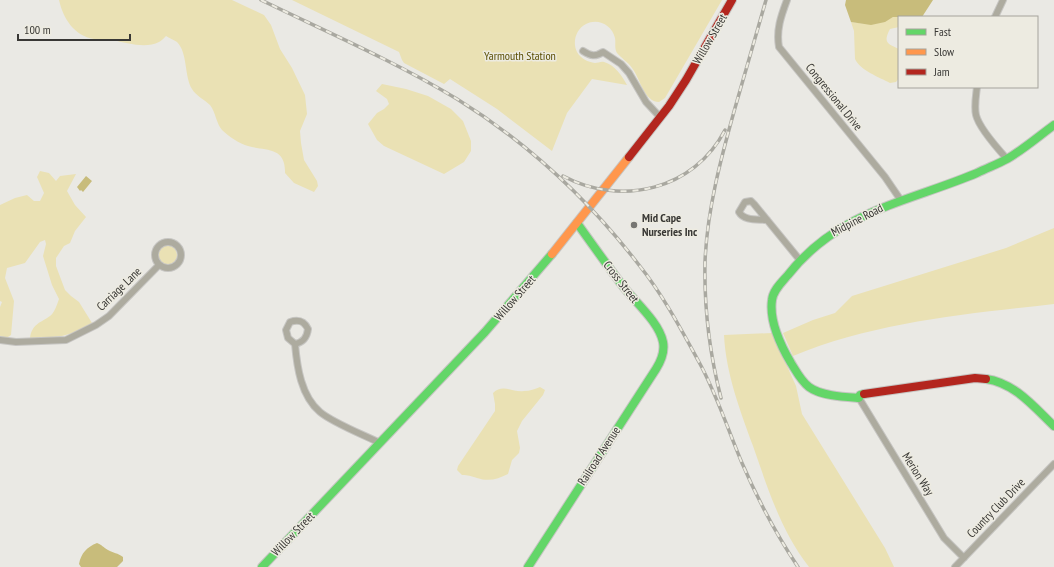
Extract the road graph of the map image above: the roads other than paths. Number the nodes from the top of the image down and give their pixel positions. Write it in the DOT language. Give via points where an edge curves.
graph roads {
  1 [pos="732,0"];
  2 [pos="787,0"];
  3 [pos="1003,0"];
  4 [pos="995,16"];
  5 [pos="607,47"];
  6 [pos="583,51"];
  7 [pos="603,52"];
  8 [pos="977,88"];
  9 [pos="660,117"];
  10 [pos="1054,125"];
  11 [pos="1007,159"];
  12 [pos="900,199"];
  13 [pos="767,220"];
  14 [pos="577,223"];
  15 [pos="799,259"];
  16 [pos="159,265"];
  17 [pos="0,340"];
  18 [pos="664,342"];
  19 [pos="295,344"];
  20 [pos="859,398"];
  21 [pos="1054,426"];
  22 [pos="380,443"];
  23 [pos="1054,464"];
  24 [pos="964,558"];
  25 [pos="262,567"];
  26 [pos="528,567"];
  27 [pos="955,567"];
  1 -- 9 [label="street, Willow Street" via="686,80"];
  2 -- 12 [label="street, Congressional Drive" via="779,22 779,46"];
  3 -- 4 [label="street"];
  5 -- 7 [label="street"];
  6 -- 7 [label="street" via="594,56"];
  7 -- 9 [label="street" via="621,64 646,102"];
  8 -- 11 [label="street" via="977,118"];
  9 -- 14 [label="street, Willow Street"];
  10 -- 11 [label="street, Midpine Road"];
  11 -- 12 [label="street, Midpine Road"];
  12 -- 15 [label="street, Midpine Road" via="839,227"];
  13 -- 15 [label="street"];
  14 -- 18 [label="street, Cross Street" via="657,328"];
  14 -- 22 [label="street, Willow Street" via="485,332"];
  15 -- 20 [label="street, Midpine Road" via="778,286 771,302 782,346 793,367 811,388 843,398"];
  16 -- 16 [label="street, Carriage Lane" via="171,268 178,263 180,251 175,244 162,242 156,249 154,258"];
  16 -- 17 [label="street, Carriage Lane" via="109,316 66,340"];
  18 -- 26 [label="street, Railroad Avenue" via="662,356 654,372"];
  19 -- 22 [label="street" via="299,376 319,411"];
  20 -- 21 [label="street, Midpine Road" via="860,395 872,392 975,378 989,379 1012,388"];
  20 -- 24 [label="street, Merion Way" via="944,538"];
  22 -- 25 [label="street, Willow Street"];
  23 -- 24 [label="street, Country Club Drive"];
  24 -- 27 [label="street, Country Club Drive"];
}
